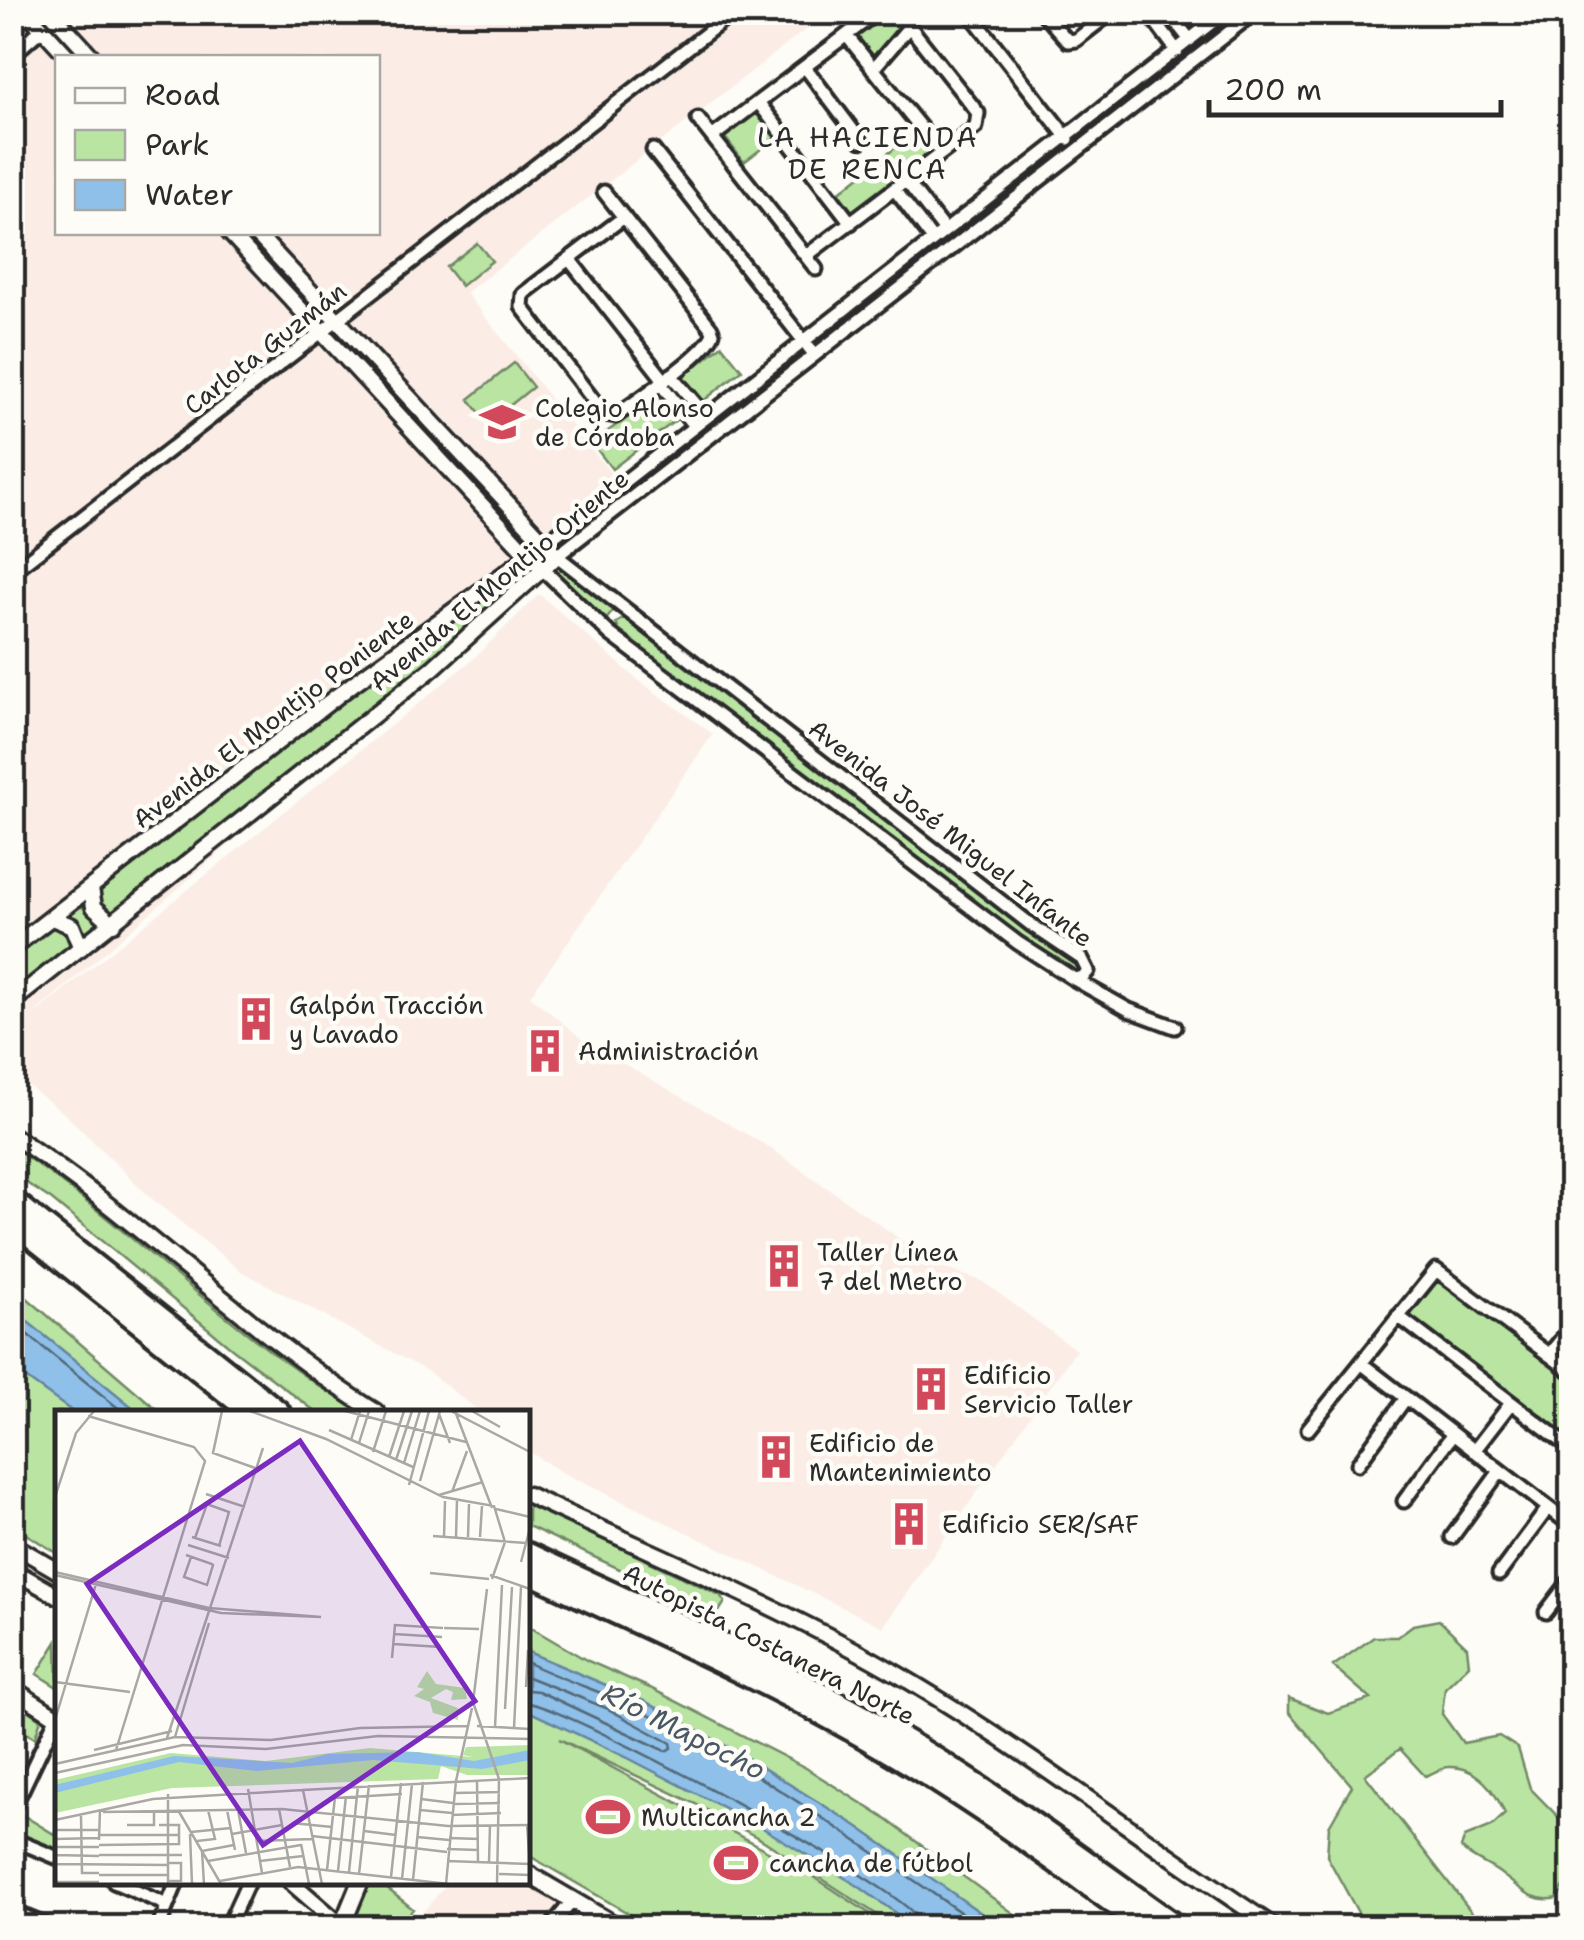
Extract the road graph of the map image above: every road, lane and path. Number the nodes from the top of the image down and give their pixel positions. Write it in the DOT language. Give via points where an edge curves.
graph roads {
  1 [pos="27,12"];
  2 [pos="51,12"];
  3 [pos="734,12"];
  4 [pos="877,12"];
  5 [pos="898,12"];
  6 [pos="969,12"];
  7 [pos="1042,12"];
  8 [pos="1112,12"];
  9 [pos="1148,12"];
  10 [pos="1168,12"];
  11 [pos="1226,12"];
  12 [pos="1255,12"];
  13 [pos="909,26"];
  14 [pos="42,29"];
  15 [pos="846,36"];
  16 [pos="1190,40"];
  17 [pos="1177,51"];
  18 [pos="12,55"];
  19 [pos="65,55"];
  20 [pos="89,55"];
  21 [pos="805,67"];
  22 [pos="873,69"];
  23 [pos="758,102"];
  24 [pos="698,119"];
  25 [pos="1066,136"];
  26 [pos="712,138"];
  27 [pos="861,141"];
  28 [pos="653,150"];
  29 [pos="1078,151"];
  30 [pos="941,154"];
  31 [pos="907,182"];
  32 [pos="895,190"];
  33 [pos="604,192"];
  34 [pos="624,217"];
  35 [pos="851,222"];
  36 [pos="945,230"];
  37 [pos="232,235"];
  38 [pos="259,235"];
  39 [pos="933,240"];
  40 [pos="806,256"];
  41 [pos="568,259"];
  42 [pos="816,269"];
  43 [pos="337,320"];
  44 [pos="322,332"];
  45 [pos="803,340"];
  46 [pos="814,354"];
  47 [pos="665,379"];
  48 [pos="706,416"];
  49 [pos="694,426"];
  50 [pos="543,543"];
  51 [pos="529,556"];
  52 [pos="557,556"];
  53 [pos="541,569"];
  54 [pos="12,572"];
  55 [pos="629,612"];
  56 [pos="610,634"];
  57 [pos="90,888"];
  58 [pos="52,918"];
  59 [pos="113,924"];
  60 [pos="12,948"];
  61 [pos="81,948"];
  62 [pos="1074,979"];
  63 [pos="12,1002"];
  64 [pos="1175,1027"];
  65 [pos="12,1135"];
  66 [pos="12,1200"];
  67 [pos="12,1220"];
  68 [pos="1398,1316"];
  69 [pos="1572,1326"];
  70 [pos="1550,1355"];
  71 [pos="1361,1363"];
  72 [pos="1572,1372"];
  73 [pos="1406,1398"];
  74 [pos="1511,1402"];
  75 [pos="249,1410"];
  76 [pos="277,1410"];
  77 [pos="373,1410"];
  78 [pos="1308,1429"];
  79 [pos="1453,1434"];
  80 [pos="1572,1449"];
  81 [pos="1474,1451"];
  82 [pos="1358,1464"];
  83 [pos="1500,1471"];
  84 [pos="530,1496"];
  85 [pos="1404,1501"];
  86 [pos="1548,1508"];
  87 [pos="1572,1526"];
  88 [pos="1452,1537"];
  89 [pos="12,1544"];
  90 [pos="530,1555"];
  91 [pos="55,1569"];
  92 [pos="12,1570"];
  93 [pos="530,1573"];
  94 [pos="1499,1574"];
  95 [pos="1572,1578"];
  96 [pos="55,1594"];
  97 [pos="1546,1612"];
  98 [pos="12,1688"];
  99 [pos="55,1715"];
  100 [pos="55,1720"];
  101 [pos="12,1812"];
  102 [pos="12,1838"];
  103 [pos="55,1857"];
  104 [pos="1082,1869"];
  105 [pos="530,1875"];
  106 [pos="121,1885"];
  107 [pos="176,1885"];
  108 [pos="247,1885"];
  109 [pos="294,1885"];
  110 [pos="359,1885"];
  111 [pos="573,1900"];
  112 [pos="167,1906"];
  113 [pos="1248,1910"];
  114 [pos="12,1911"];
  115 [pos="343,1927"];
  116 [pos="52,1928"];
  117 [pos="158,1928"];
  118 [pos="228,1928"];
  119 [pos="550,1928"];
  120 [pos="620,1928"];
  121 [pos="1131,1928"];
  122 [pos="1148,1928"];
  123 [pos="1179,1928"];
  124 [pos="1198,1928"];
  125 [pos="1276,1928"];
  126 [pos="1286,1928"];
  1 -- 14 [label="street"];
  2 -- 20 [label="street"];
  3 -- 43 [label="street, Carlota Guzmán"];
  4 -- 15 [label="street"];
  5 -- 13 [label="street"];
  6 -- 25 [label="street"];
  7 -- 8 [label="street" via="1068,41"];
  9 -- 17 [label="street"];
  10 -- 16 [label="street"];
  11 -- 16 [label="street, Avenida El Montijo Poniente"];
  12 -- 29 [label="street, Avenida El Montijo Oriente"];
  13 -- 22 [label="street"];
  13 -- 30 [label="street" via="978,113 976,127"];
  14 -- 18 [label="street"];
  14 -- 19 [label="street"];
  15 -- 21 [label="street"];
  15 -- 22 [label="street"];
  16 -- 17 [label="street, Avenida El Montijo Poniente"];
  17 -- 25 [label="street, Avenida El Montijo Poniente"];
  21 -- 23 [label="street"];
  21 -- 27 [label="street"];
  22 -- 30 [label="street"];
  23 -- 26 [label="street"];
  23 -- 35 [label="street"];
  24 -- 26 [label="street"];
  25 -- 29 [label="street"];
  25 -- 36 [label="street, Avenida El Montijo Poniente"];
  26 -- 40 [label="street"];
  28 -- 45 [label="street"];
  29 -- 46 [label="street, Avenida El Montijo Oriente"];
  30 -- 31 [label="street"];
  31 -- 32 [label="street"];
  31 -- 36 [label="street"];
  32 -- 35 [label="street"];
  32 -- 39 [label="street"];
  33 -- 34 [label="street"];
  34 -- 41 [label="street"];
  34 -- 47 [label="street" via="713,331 711,342"];
  35 -- 40 [label="street"];
  36 -- 39 [label="street, Avenida El Montijo Poniente"];
  37 -- 44 [label="street, Avenida José Miguel Infante"];
  38 -- 43 [label="street, Avenida José Miguel Infante"];
  39 -- 45 [label="street, Avenida El Montijo Poniente"];
  40 -- 42 [label="street"];
  41 -- 47 [label="street"];
  41 -- 47 [label="street" via="523,294 522,307 610,417"];
  43 -- 44 [label="street, Carlota Guzmán"];
  43 -- 50 [label="street, Avenida José Miguel Infante"];
  44 -- 51 [label="street, Avenida José Miguel Infante"];
  44 -- 54 [label="street, Carlota Guzmán"];
  45 -- 46 [label="street"];
  45 -- 48 [label="street, Avenida El Montijo Poniente"];
  46 -- 52 [label="street, Avenida El Montijo Oriente"];
  47 -- 48 [label="street"];
  47 -- 49 [label="street"];
  48 -- 49 [label="street, Avenida El Montijo Poniente"];
  49 -- 50 [label="street, Avenida El Montijo Poniente"];
  50 -- 51 [label="street, Avenida El Montijo Poniente"];
  50 -- 52 [label="street, Avenida José Miguel Infante"];
  51 -- 53 [label="street, Avenida José Miguel Infante"];
  51 -- 57 [label="street, Avenida El Montijo Poniente"];
  52 -- 53 [label="street, Avenida El Montijo Oriente"];
  52 -- 55 [label="street, Avenida José Miguel Infante"];
  53 -- 56 [label="street, Avenida José Miguel Infante"];
  53 -- 59 [label="street, Avenida El Montijo Oriente" via="432,668"];
  55 -- 56 [label="street" via="615,618"];
  55 -- 62 [label="street, Avenida José Miguel Infante" via="1082,958 1087,974"];
  56 -- 62 [label="street, Avenida José Miguel Infante" via="1018,944"];
  57 -- 58 [label="street, Avenida El Montijo Poniente"];
  57 -- 59 [label="street" via="94,907"];
  58 -- 60 [label="street, Avenida El Montijo Poniente"];
  58 -- 61 [label="street" via="72,926"];
  59 -- 61 [label="street, Avenida El Montijo Oriente"];
  61 -- 63 [label="street, Avenida El Montijo Oriente"];
  62 -- 64 [label="street"];
  65 -- 77 [label="street" via="264,1334"];
  66 -- 76 [label="highway"];
  67 -- 75 [label="highway"];
  68 -- 70 [label="street" via="1436,1270"];
  68 -- 71 [label="street"];
  68 -- 74 [label="street"];
  69 -- 70 [label="street"];
  70 -- 72 [label="street"];
  71 -- 73 [label="street"];
  71 -- 78 [label="street"];
  73 -- 79 [label="street"];
  73 -- 82 [label="street"];
  74 -- 80 [label="street"];
  74 -- 81 [label="street"];
  79 -- 81 [label="street"];
  79 -- 85 [label="street"];
  81 -- 83 [label="street"];
  83 -- 86 [label="street"];
  83 -- 88 [label="street"];
  84 -- 113 [label="street" via="900,1675 1046,1767"];
  86 -- 87 [label="street"];
  86 -- 94 [label="street"];
  89 -- 91 [label="street"];
  90 -- 104 [label="highway, Autopista Costanera Norte" via="866,1718 966,1778"];
  92 -- 96 [label="street"];
  93 -- 104 [label="highway, Autopista Costanera Norte" via="810,1708"];
  95 -- 97 [label="street"];
  98 -- 99 [label="street"];
  100 -- 101 [label="street"];
  102 -- 103 [label="street"];
  104 -- 121 [label="highway"];
  104 -- 122 [label="highway, Autopista Costanera Norte"];
  104 -- 123 [label="highway, Autopista Costanera Norte"];
  104 -- 124 [label="highway"];
  105 -- 111 [label="main road"];
  106 -- 112 [label="street"];
  107 -- 112 [label="street"];
  108 -- 118 [label="street"];
  109 -- 115 [label="street"];
  110 -- 115 [label="main road"];
  111 -- 119 [label="street"];
  111 -- 120 [label="main road"];
  112 -- 117 [label="street"];
  113 -- 125 [label="street"];
  113 -- 126 [label="street"];
  114 -- 116 [label="street"];
}
